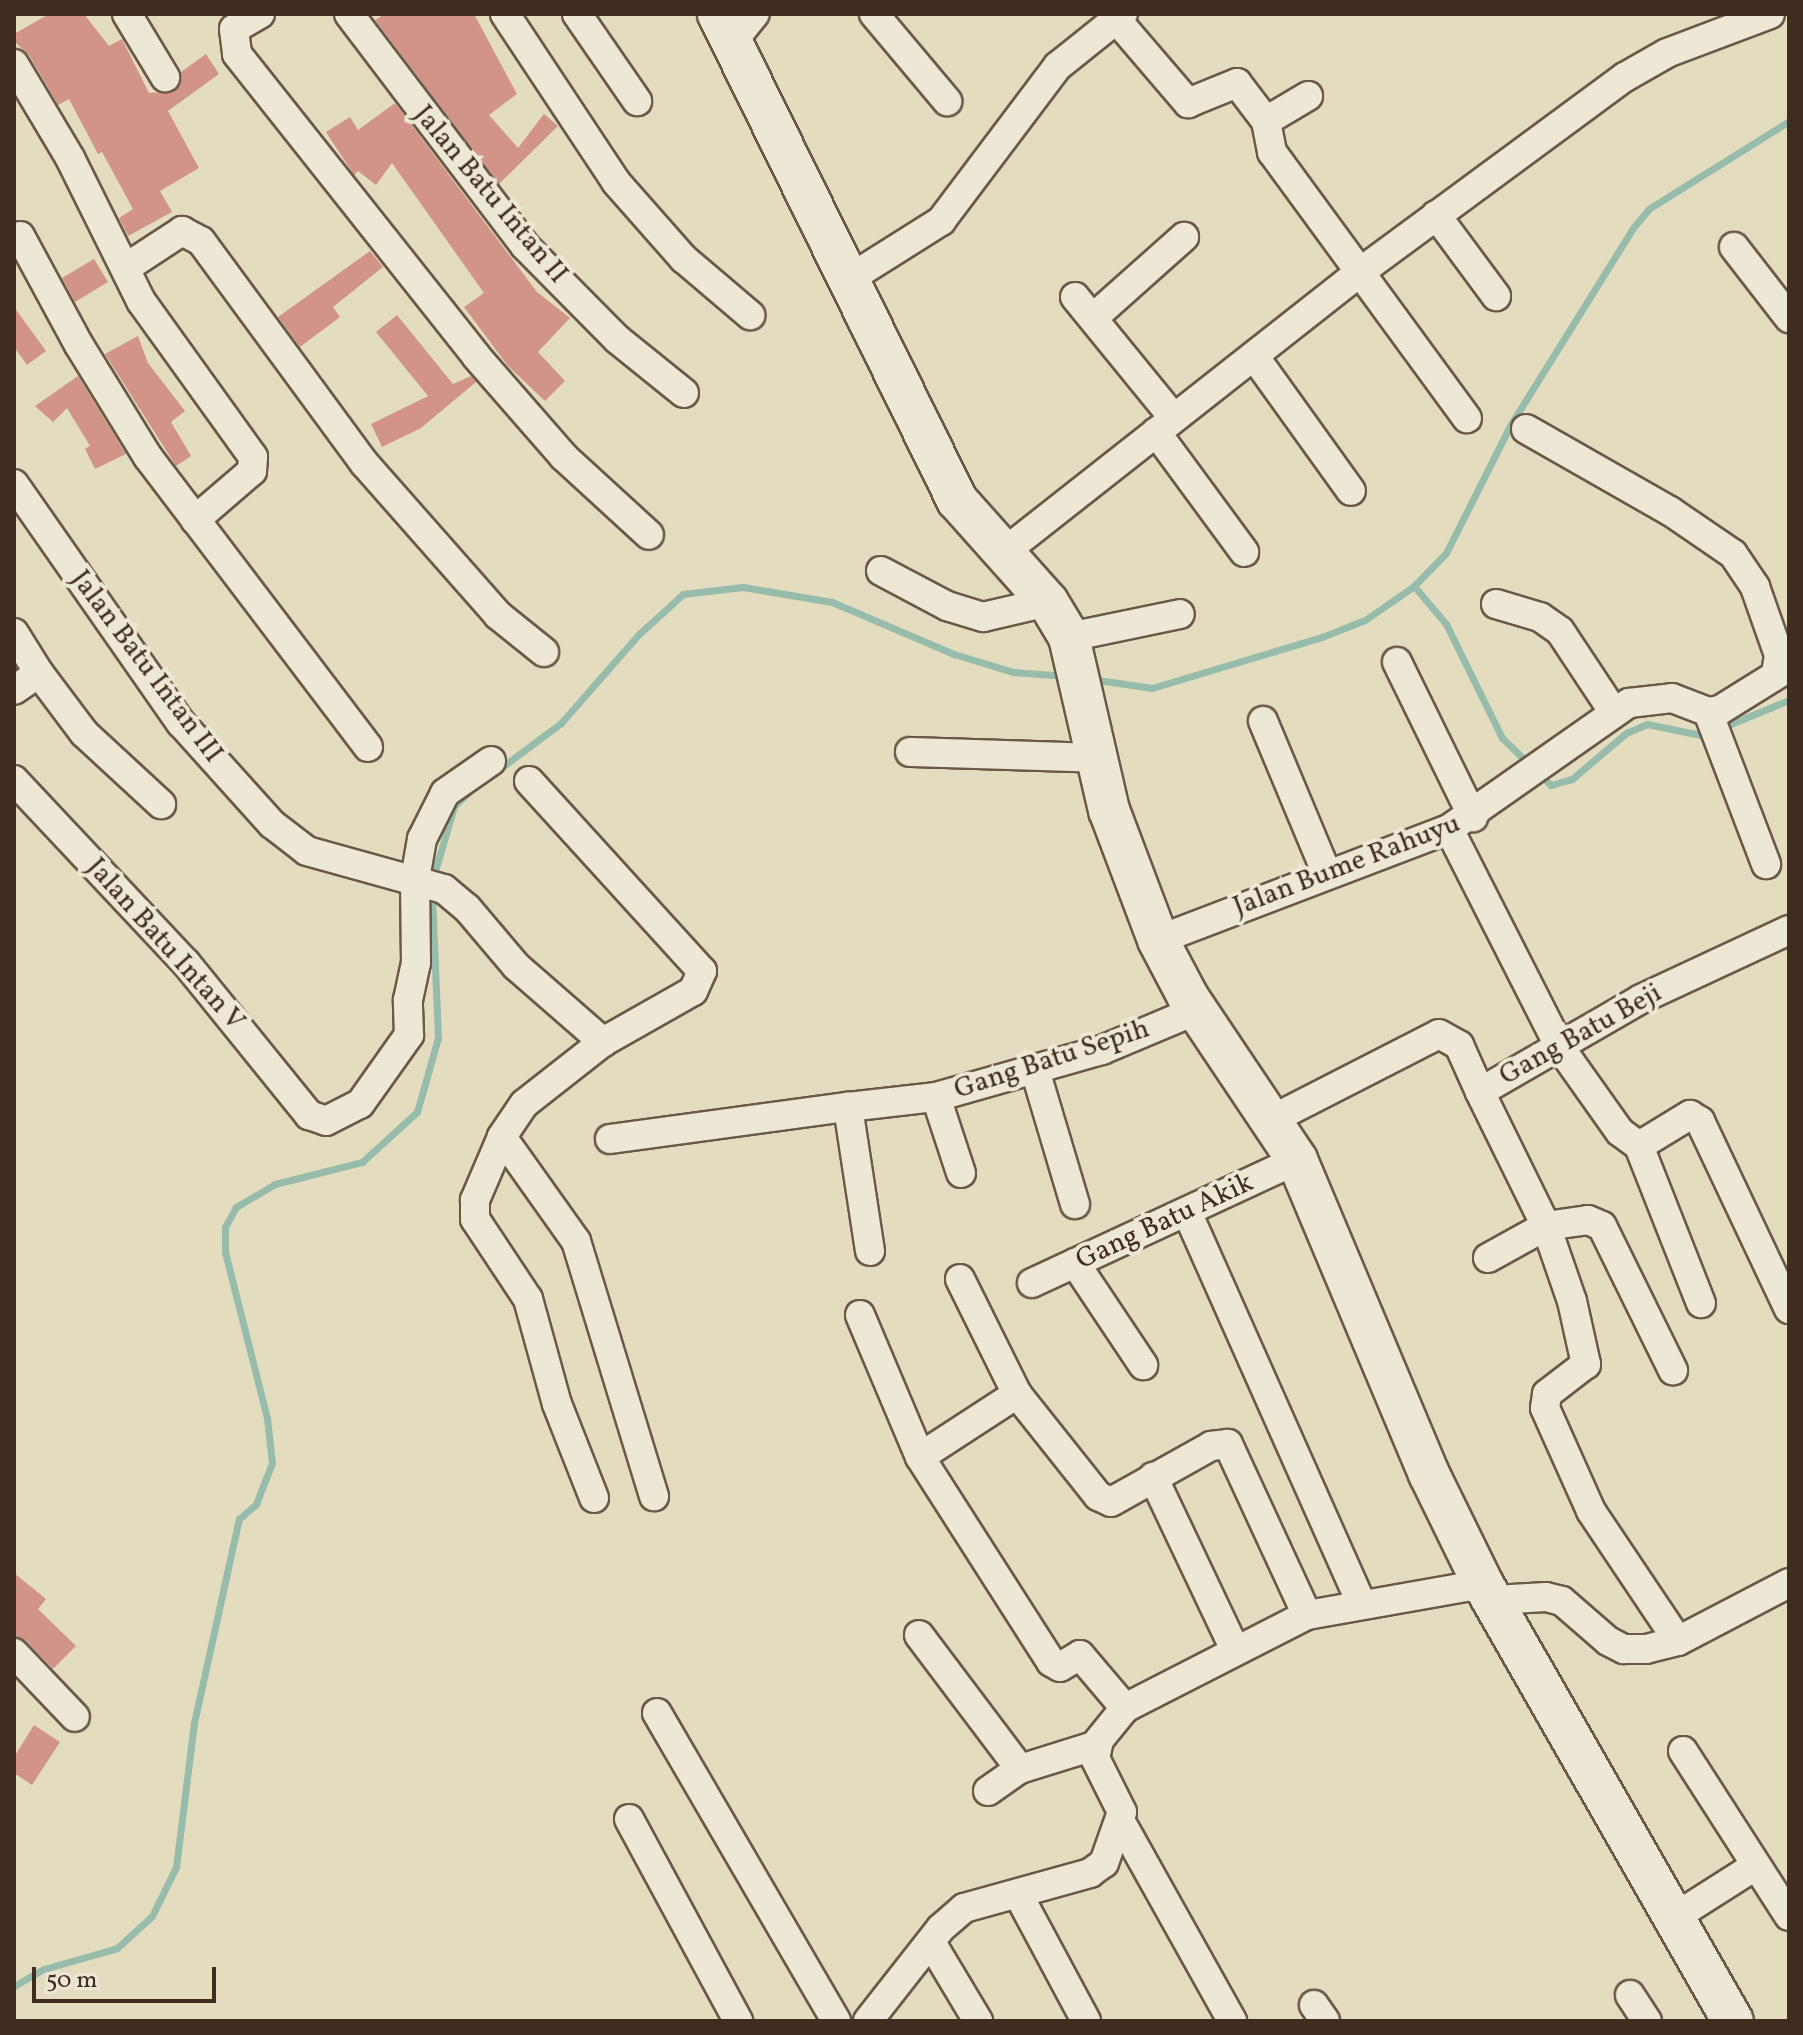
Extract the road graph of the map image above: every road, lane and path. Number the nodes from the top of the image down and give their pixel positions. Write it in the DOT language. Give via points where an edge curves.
graph roads {
  1 [pos="127,14"];
  2 [pos="260,14"];
  3 [pos="349,14"];
  4 [pos="505,14"];
  5 [pos="577,14"];
  6 [pos="874,14"];
  7 [pos="1770,14"];
  8 [pos="1120,16"];
  9 [pos="735,23"];
  10 [pos="14,64"];
  11 [pos="165,77"];
  12 [pos="1308,96"];
  13 [pos="637,101"];
  14 [pos="947,101"];
  15 [pos="1266,121"];
  16 [pos="1436,215"];
  17 [pos="20,236"];
  18 [pos="1184,237"];
  19 [pos="1734,247"];
  20 [pos="127,267"];
  21 [pos="1363,270"];
  22 [pos="849,279"];
  23 [pos="1496,296"];
  24 [pos="750,315"];
  25 [pos="1789,318"];
  26 [pos="1254,356"];
  27 [pos="684,393"];
  28 [pos="1467,418"];
  29 [pos="1164,425"];
  30 [pos="1526,429"];
  31 [pos="14,484"];
  32 [pos="1351,491"];
  33 [pos="195,520"];
  34 [pos="649,535"];
  35 [pos="1244,552"];
  36 [pos="1003,553"];
  37 [pos="881,571"];
  38 [pos="1048,602"];
  39 [pos="1496,604"];
  40 [pos="1180,614"];
  41 [pos="14,633"];
  42 [pos="1069,637"];
  43 [pos="544,652"];
  44 [pos="1397,662"];
  45 [pos="1783,670"];
  46 [pos="39,673"];
  47 [pos="14,690"];
  48 [pos="1613,711"];
  49 [pos="1708,712"];
  50 [pos="1263,721"];
  51 [pos="368,747"];
  52 [pos="910,752"];
  53 [pos="1099,758"];
  54 [pos="491,761"];
  55 [pos="14,780"];
  56 [pos="529,781"];
  57 [pos="161,804"];
  58 [pos="1461,823"];
  59 [pos="1766,864"];
  60 [pos="1327,874"];
  61 [pos="426,883"];
  62 [pos="1789,930"];
  63 [pos="1158,940"];
  64 [pos="1197,1010"];
  65 [pos="603,1042"];
  66 [pos="1559,1046"];
  67 [pos="1035,1070"];
  68 [pos="1480,1092"];
  69 [pos="936,1097"];
  70 [pos="848,1107"];
  71 [pos="1273,1119"];
  72 [pos="502,1137"];
  73 [pos="610,1139"];
  74 [pos="1639,1146"];
  75 [pos="1297,1160"];
  76 [pos="961,1173"];
  77 [pos="1075,1204"];
  78 [pos="1187,1212"];
  79 [pos="1546,1226"];
  80 [pos="870,1251"];
  81 [pos="1488,1258"];
  82 [pos="1075,1263"];
  83 [pos="960,1279"];
  84 [pos="1032,1283"];
  85 [pos="1701,1303"];
  86 [pos="1789,1309"];
  87 [pos="860,1315"];
  88 [pos="1143,1365"];
  89 [pos="1673,1370"];
  90 [pos="1017,1394"];
  91 [pos="920,1457"];
  92 [pos="1153,1477"];
  93 [pos="654,1496"];
  94 [pos="594,1498"];
  95 [pos="1789,1583"];
  96 [pos="1488,1592"];
  97 [pos="1361,1603"];
  98 [pos="1307,1615"];
  99 [pos="919,1635"];
  100 [pos="1678,1641"];
  101 [pos="1235,1650"];
  102 [pos="14,1653"];
  103 [pos="1125,1708"];
  104 [pos="657,1713"];
  105 [pos="75,1717"];
  106 [pos="1097,1745"];
  107 [pos="1683,1751"];
  108 [pos="1020,1769"];
  109 [pos="988,1791"];
  110 [pos="629,1819"];
  111 [pos="1121,1822"];
  112 [pos="1755,1866"];
  113 [pos="1018,1894"];
  114 [pos="1789,1916"];
  115 [pos="1675,1917"];
  116 [pos="932,1944"];
  117 [pos="1630,1995"];
  118 [pos="738,2021"];
  119 [pos="836,2021"];
  120 [pos="868,2021"];
  121 [pos="978,2021"];
  122 [pos="1086,2021"];
  123 [pos="1232,2021"];
  124 [pos="1647,2021"];
  125 [pos="1733,2021"];
  1 -- 11 [label="street"];
  2 -- 34 [label="street" via="234,29 237,54 476,356 564,457"];
  3 -- 27 [label="street, Jalan Batu Intan II" via="525,246 617,339"];
  4 -- 24 [label="street" via="616,182 684,259"];
  5 -- 13 [label="street"];
  6 -- 14 [label="street"];
  7 -- 16 [label="street" via="1646,63"];
  8 -- 15 [label="street" via="1180,99 1197,101 1237,83"];
  8 -- 22 [label="street" via="1050,76 941,221"];
  9 -- 22 [label="street" via="792,164"];
  10 -- 20 [label="street"];
  12 -- 15 [label="street"];
  15 -- 21 [label="street" via="1272,152"];
  16 -- 21 [label="street"];
  16 -- 23 [label="street"];
  17 -- 33 [label="street" via="148,457"];
  18 -- 29 [label="street" via="1084,308"];
  19 -- 25 [label="street"];
  20 -- 33 [label="street" via="141,301 253,457 252,471"];
  20 -- 43 [label="street" via="182,231 201,241 383,485 498,615"];
  21 -- 26 [label="street"];
  21 -- 28 [label="street"];
  22 -- 36 [label="street" via="957,500"];
  26 -- 29 [label="street"];
  26 -- 32 [label="street"];
  29 -- 35 [label="street"];
  29 -- 36 [label="street"];
  30 -- 45 [label="street" via="1670,511 1733,554 1755,587"];
  31 -- 61 [label="street, Jalan Batu Intan III" via="181,723 272,824 307,851"];
  33 -- 51 [label="street"];
  36 -- 38 [label="street"];
  37 -- 38 [label="street" via="947,606 983,617"];
  38 -- 42 [label="street"];
  39 -- 48 [label="street" via="1540,617 1560,631"];
  40 -- 42 [label="street"];
  41 -- 46 [label="street"];
  42 -- 53 [label="street"];
  44 -- 58 [label="street"];
  45 -- 49 [label="street" via="1736,701"];
  46 -- 47 [label="street"];
  46 -- 57 [label="street" via="84,733"];
  48 -- 49 [label="street, Jalan Bume Rahuyu" via="1656,697"];
  48 -- 58 [label="street, Jalan Bume Rahuyu"];
  49 -- 59 [label="street"];
  50 -- 60 [label="street"];
  52 -- 53 [label="street"];
  53 -- 63 [label="street" via="1119,842"];
  54 -- 61 [label="street" via="464,776 434,808"];
  55 -- 61 [label="street, Jalan Batu Intan V" via="186,963 309,1115 334,1120 360,1104 409,1035 408,1000"];
  56 -- 65 [label="street" via="702,971 693,991"];
  58 -- 60 [label="street, Jalan Bume Rahuyu"];
  58 -- 66 [label="street"];
  60 -- 63 [label="street, Jalan Bume Rahuyu"];
  61 -- 65 [label="street, Jalan Batu Intan III" via="467,908 516,966"];
  62 -- 66 [label="street, Gang Batu Beji" via="1641,999"];
  63 -- 64 [label="street"];
  64 -- 67 [label="street, Gang Batu Sepih" via="1102,1050"];
  64 -- 71 [label="street"];
  65 -- 72 [label="street" via="524,1104"];
  66 -- 68 [label="street, Gang Batu Beji"];
  66 -- 74 [label="street" via="1620,1132"];
  67 -- 69 [label="street, Gang Batu Sepih"];
  67 -- 77 [label="street"];
  68 -- 71 [label="street, Gang Batu Beji" via="1459,1045 1439,1034"];
  68 -- 79 [label="street"];
  69 -- 70 [label="street"];
  69 -- 76 [label="street, Gang Batu Sepih"];
  70 -- 73 [label="street"];
  70 -- 80 [label="street"];
  71 -- 75 [label="street"];
  72 -- 93 [label="street" via="576,1241"];
  72 -- 94 [label="street" via="475,1200 475,1219 528,1299 557,1404"];
  74 -- 85 [label="street"];
  74 -- 86 [label="street" via="1690,1115 1700,1121"];
  75 -- 78 [label="street, Gang Batu Akik"];
  75 -- 96 [label="street" via="1429,1474"];
  78 -- 82 [label="street, Gang Batu Akik"];
  78 -- 97 [label="street"];
  79 -- 81 [label="street"];
  79 -- 89 [label="street" via="1588,1220 1602,1226"];
  79 -- 100 [label="street" via="1572,1301 1586,1364 1547,1394 1545,1408 1598,1523"];
  82 -- 84 [label="street, Gang Batu Akik"];
  82 -- 88 [label="street"];
  83 -- 90 [label="street"];
  87 -- 91 [label="street"];
  90 -- 91 [label="street"];
  90 -- 92 [label="street" via="1098,1496 1116,1501"];
  91 -- 103 [label="street" via="1051,1662 1060,1667 1080,1655"];
  92 -- 98 [label="street" via="1211,1446 1228,1444"];
  92 -- 101 [label="street"];
  95 -- 100 [label="street"];
  96 -- 97 [label="street"];
  96 -- 100 [label="street" via="1562,1601 1624,1649"];
  96 -- 115 [label="street"];
  97 -- 98 [label="street"];
  98 -- 101 [label="street"];
  99 -- 108 [label="street"];
  101 -- 103 [label="street"];
  102 -- 105 [label="street"];
  103 -- 106 [label="street"];
  104 -- 119 [label="street"];
  106 -- 108 [label="street"];
  106 -- 111 [label="street" via="1095,1758 1119,1798"];
  107 -- 112 [label="street"];
  108 -- 109 [label="street"];
  110 -- 118 [label="street"];
  111 -- 113 [label="street" via="1102,1866"];
  111 -- 123 [label="street"];
  112 -- 114 [label="street"];
  112 -- 115 [label="street"];
  113 -- 116 [label="street" via="964,1908"];
  113 -- 122 [label="street"];
  115 -- 125 [label="street"];
  116 -- 120 [label="street"];
  116 -- 121 [label="street"];
  117 -- 124 [label="street"];
}
